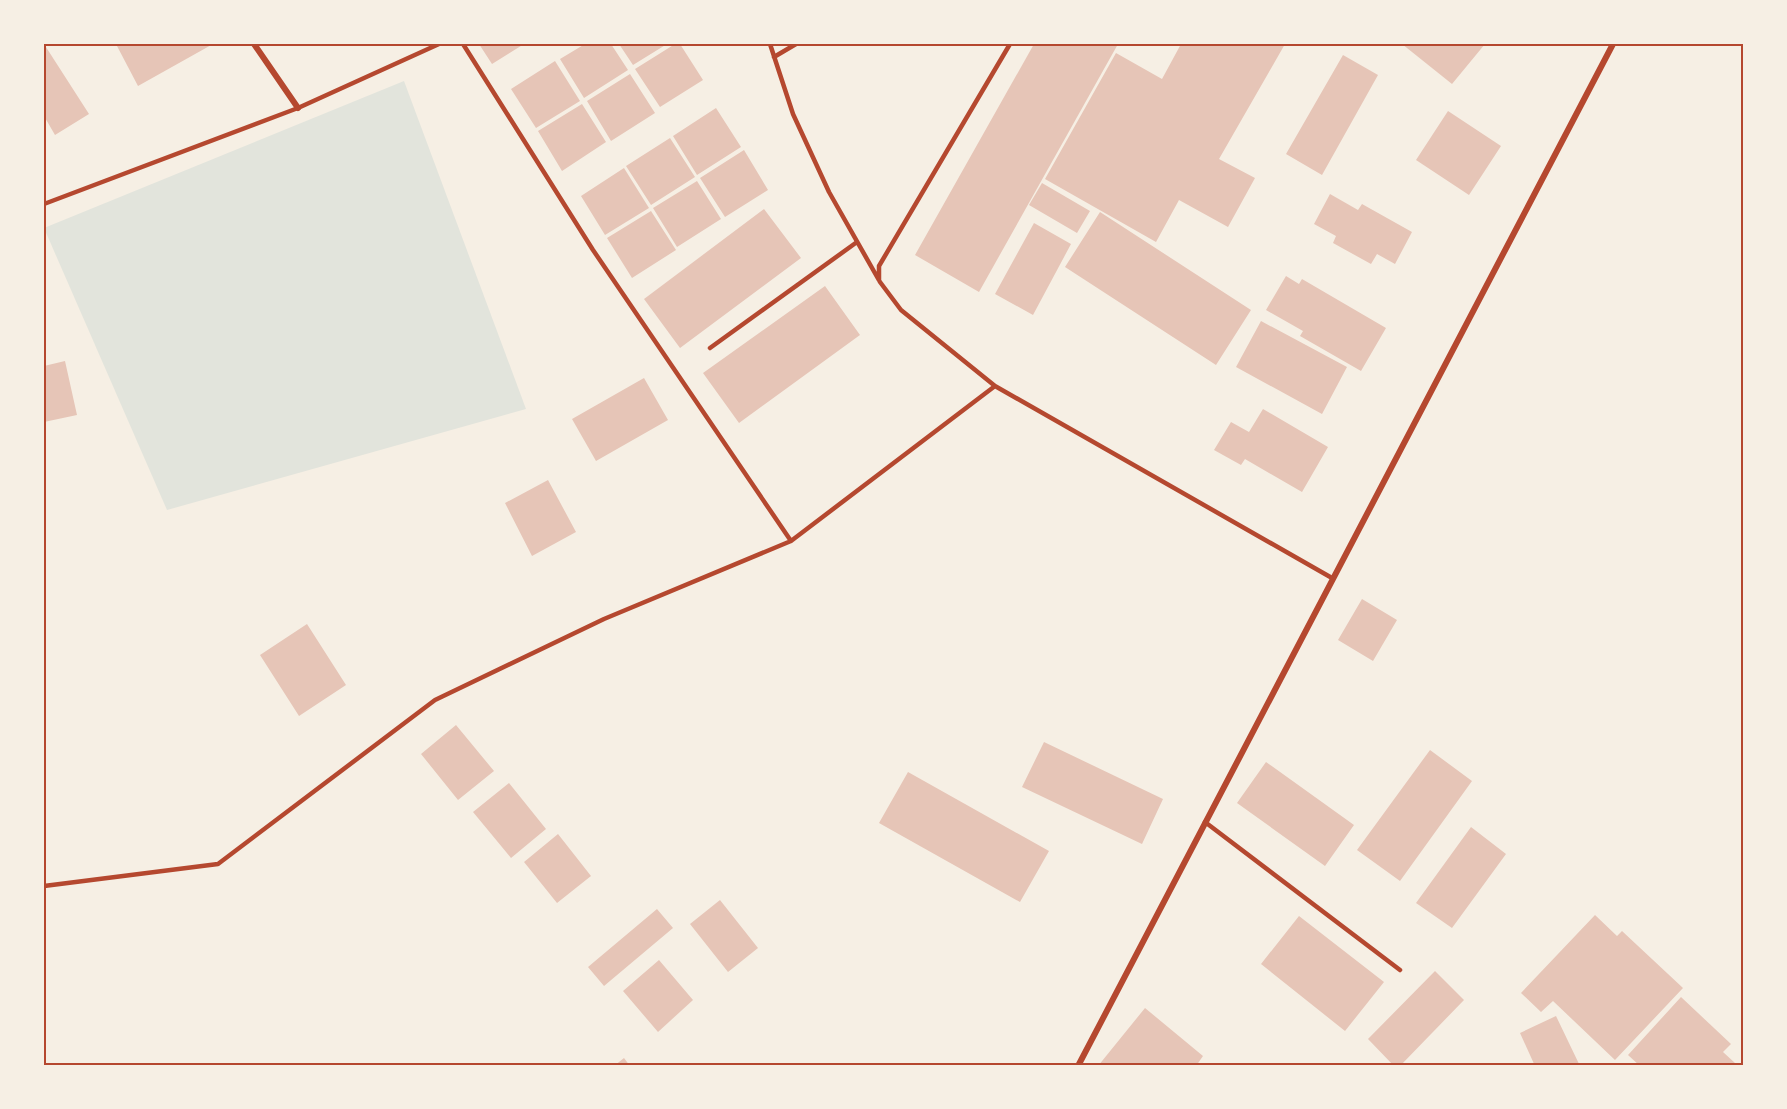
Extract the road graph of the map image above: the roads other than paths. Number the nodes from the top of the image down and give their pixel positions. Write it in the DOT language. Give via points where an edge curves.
graph roads {
  1 [pos="254,44"];
  2 [pos="440,44"];
  3 [pos="463,44"];
  4 [pos="770,44"];
  5 [pos="796,44"];
  6 [pos="1010,44"];
  7 [pos="1613,44"];
  8 [pos="774,57"];
  9 [pos="298,108"];
  10 [pos="44,204"];
  11 [pos="857,242"];
  12 [pos="880,282"];
  13 [pos="710,348"];
  14 [pos="995,386"];
  15 [pos="791,542"];
  16 [pos="1332,578"];
  17 [pos="1205,822"];
  18 [pos="44,886"];
  19 [pos="1400,970"];
  20 [pos="1078,1065"];
  1 -- 9 [label="street"];
  2 -- 9 [label="lane"];
  3 -- 15 [label="lane" via="593,250"];
  4 -- 8 [label="lane"];
  5 -- 8 [label="lane"];
  6 -- 12 [label="lane" via="879,266"];
  7 -- 16 [label="street"];
  8 -- 11 [label="lane" via="793,114"];
  9 -- 10 [label="lane"];
  11 -- 12 [label="lane"];
  11 -- 13 [label="lane"];
  12 -- 14 [label="lane" via="902,310"];
  14 -- 15 [label="lane"];
  14 -- 16 [label="lane"];
  15 -- 18 [label="lane" via="604,619 435,700 218,864"];
  16 -- 17 [label="street"];
  17 -- 19 [label="lane"];
  17 -- 20 [label="street"];
}
